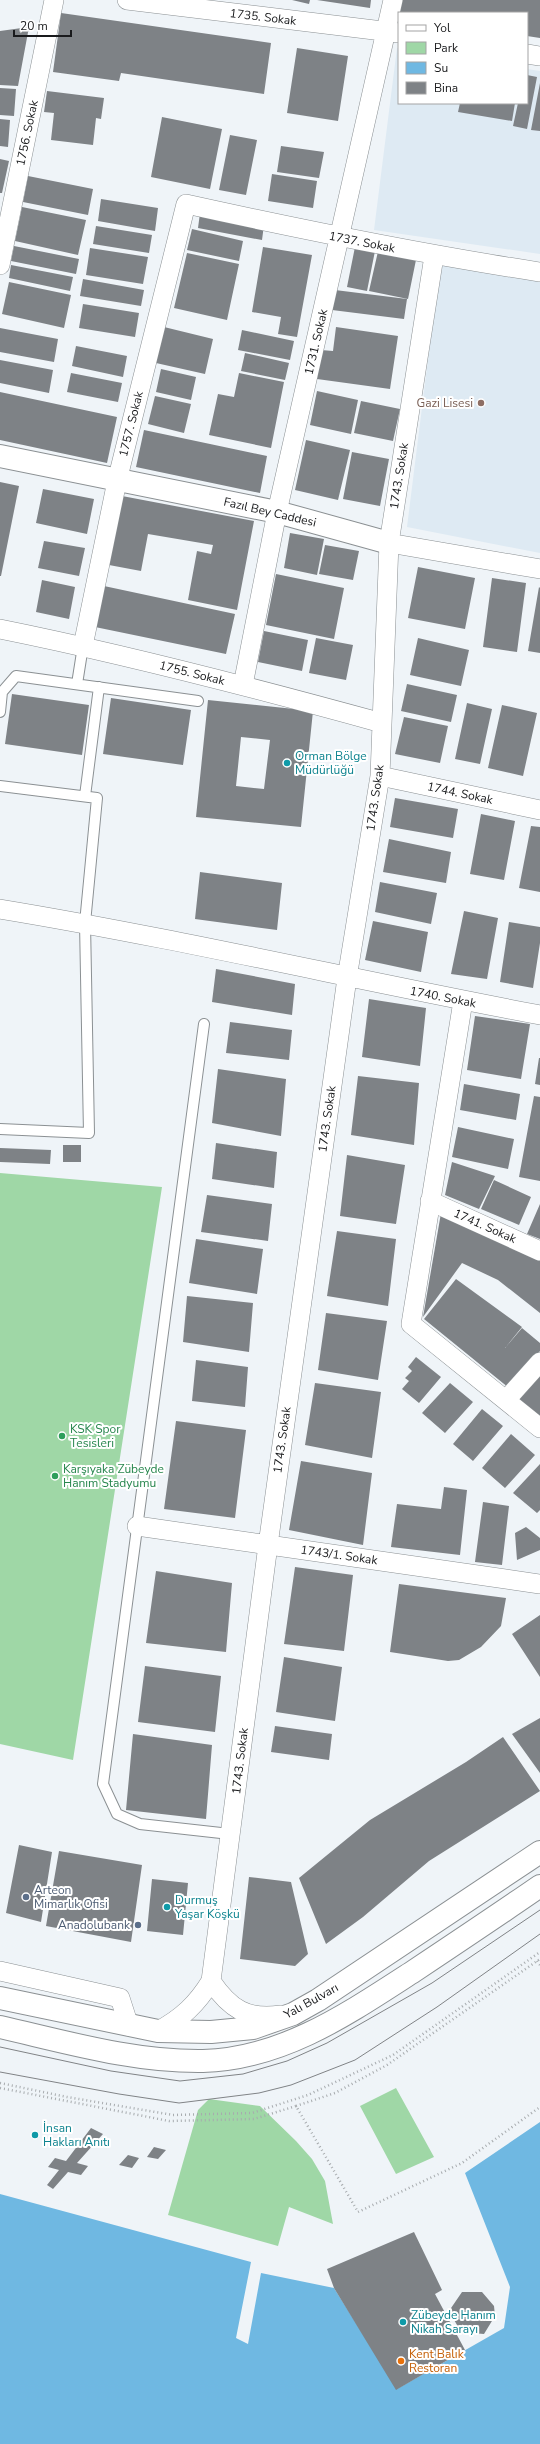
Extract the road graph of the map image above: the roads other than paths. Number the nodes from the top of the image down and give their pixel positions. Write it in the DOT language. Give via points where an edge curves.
graph roads {
  1 [pos="54,0"];
  2 [pos="127,0"];
  3 [pos="393,0"];
  4 [pos="393,33"];
  5 [pos="528,54"];
  6 [pos="540,56"];
  7 [pos="186,204"];
  8 [pos="340,238"];
  9 [pos="434,256"];
  10 [pos="0,265"];
  11 [pos="540,272"];
  12 [pos="0,456"];
  13 [pos="117,481"];
  14 [pos="277,512"];
  15 [pos="389,543"];
  16 [pos="540,569"];
  17 [pos="0,629"];
  18 [pos="83,646"];
  19 [pos="78,684"];
  20 [pos="244,685"];
  21 [pos="99,687"];
  22 [pos="198,701"];
  23 [pos="0,712"];
  24 [pos="382,723"];
  25 [pos="380,776"];
  26 [pos="0,786"];
  27 [pos="84,796"];
  28 [pos="540,810"];
  29 [pos="0,909"];
  30 [pos="84,923"];
  31 [pos="347,978"];
  32 [pos="463,1001"];
  33 [pos="540,1015"];
  34 [pos="204,1024"];
  35 [pos="0,1129"];
  36 [pos="430,1200"];
  37 [pos="540,1251"];
  38 [pos="540,1362"];
  39 [pos="506,1400"];
  40 [pos="540,1428"];
  41 [pos="137,1526"];
  42 [pos="268,1545"];
  43 [pos="540,1584"];
  44 [pos="230,1834"];
  45 [pos="540,1852"];
  46 [pos="540,1886"];
  47 [pos="0,1971"];
  48 [pos="211,1981"];
  49 [pos="0,1998"];
  50 [pos="293,2014"];
  51 [pos="129,2026"];
  52 [pos="0,2028"];
  53 [pos="158,2031"];
  1 -- 10 [label="street, 1756. Sokak"];
  2 -- 4 [label="street, 1735. Sokak"];
  3 -- 4 [label="street, 1731. Sokak"];
  4 -- 8 [label="street, 1731. Sokak"];
  5 -- 6 [label="street"];
  7 -- 8 [label="street, 1737. Sokak"];
  7 -- 13 [label="street, 1757. Sokak"];
  8 -- 9 [label="street, 1737. Sokak"];
  8 -- 14 [label="street, 1731. Sokak"];
  9 -- 11 [label="street, 1737. Sokak"];
  9 -- 15 [label="street, 1743. Sokak"];
  12 -- 13 [label="main road, Fazıl Bey Caddesi"];
  13 -- 14 [label="main road, Fazıl Bey Caddesi"];
  13 -- 18 [label="street, 1757. Sokak"];
  14 -- 15 [label="main road, Fazıl Bey Caddesi"];
  14 -- 20 [label="street, 1731. Sokak"];
  15 -- 16 [label="street, Fazıl Bey Caddesi"];
  15 -- 24 [label="street, 1743. Sokak"];
  17 -- 18 [label="street, 1755. Sokak"];
  18 -- 19 [label="lane"];
  18 -- 20 [label="street, 1755. Sokak"];
  19 -- 21 [label="lane"];
  19 -- 23 [label="lane" via="16,676 2,692"];
  20 -- 24 [label="street, 1755. Sokak"];
  21 -- 22 [label="lane"];
  21 -- 27 [label="lane"];
  24 -- 25 [label="street, 1743. Sokak"];
  25 -- 28 [label="street, 1744. Sokak"];
  25 -- 31 [label="street, 1743. Sokak"];
  26 -- 27 [label="lane"];
  27 -- 30 [label="lane" via="97,798"];
  29 -- 30 [label="street, 1740. Sokak"];
  30 -- 31 [label="street, 1740. Sokak"];
  30 -- 35 [label="lane" via="89,1133"];
  31 -- 32 [label="street, 1740. Sokak"];
  31 -- 42 [label="street, 1743. Sokak"];
  32 -- 33 [label="street, 1740. Sokak"];
  32 -- 36 [label="street"];
  34 -- 41 [label="lane"];
  36 -- 37 [label="street, 1741. Sokak"];
  36 -- 39 [label="street" via="411,1324"];
  38 -- 39 [label="street"];
  39 -- 40 [label="street"];
  41 -- 42 [label="street, 1743/1. Sokak"];
  41 -- 44 [label="lane" via="103,1784 117,1814 129,1820 140,1824"];
  42 -- 43 [label="street, 1743/1. Sokak"];
  42 -- 44 [label="street, 1743. Sokak"];
  44 -- 48 [label="street, 1743. Sokak"];
  45 -- 50 [label="main road, Yalı Bulvarı" via="408,1942"];
  46 -- 52 [label="main road" via="364,2004 301,2038 253,2056 203,2061 147,2059"];
  47 -- 51 [label="street" via="120,1998"];
  48 -- 50 [label="street" via="230,2006 247,2014 267,2017"];
  48 -- 53 [label="street, 1743. Sokak" via="188,2012"];
  49 -- 51 [label="main road, Yalı Bulvarı"];
  50 -- 53 [label="main road, Yalı Bulvarı" via="253,2028 211,2032"];
  51 -- 53 [label="main road, Yalı Bulvarı"];
}
